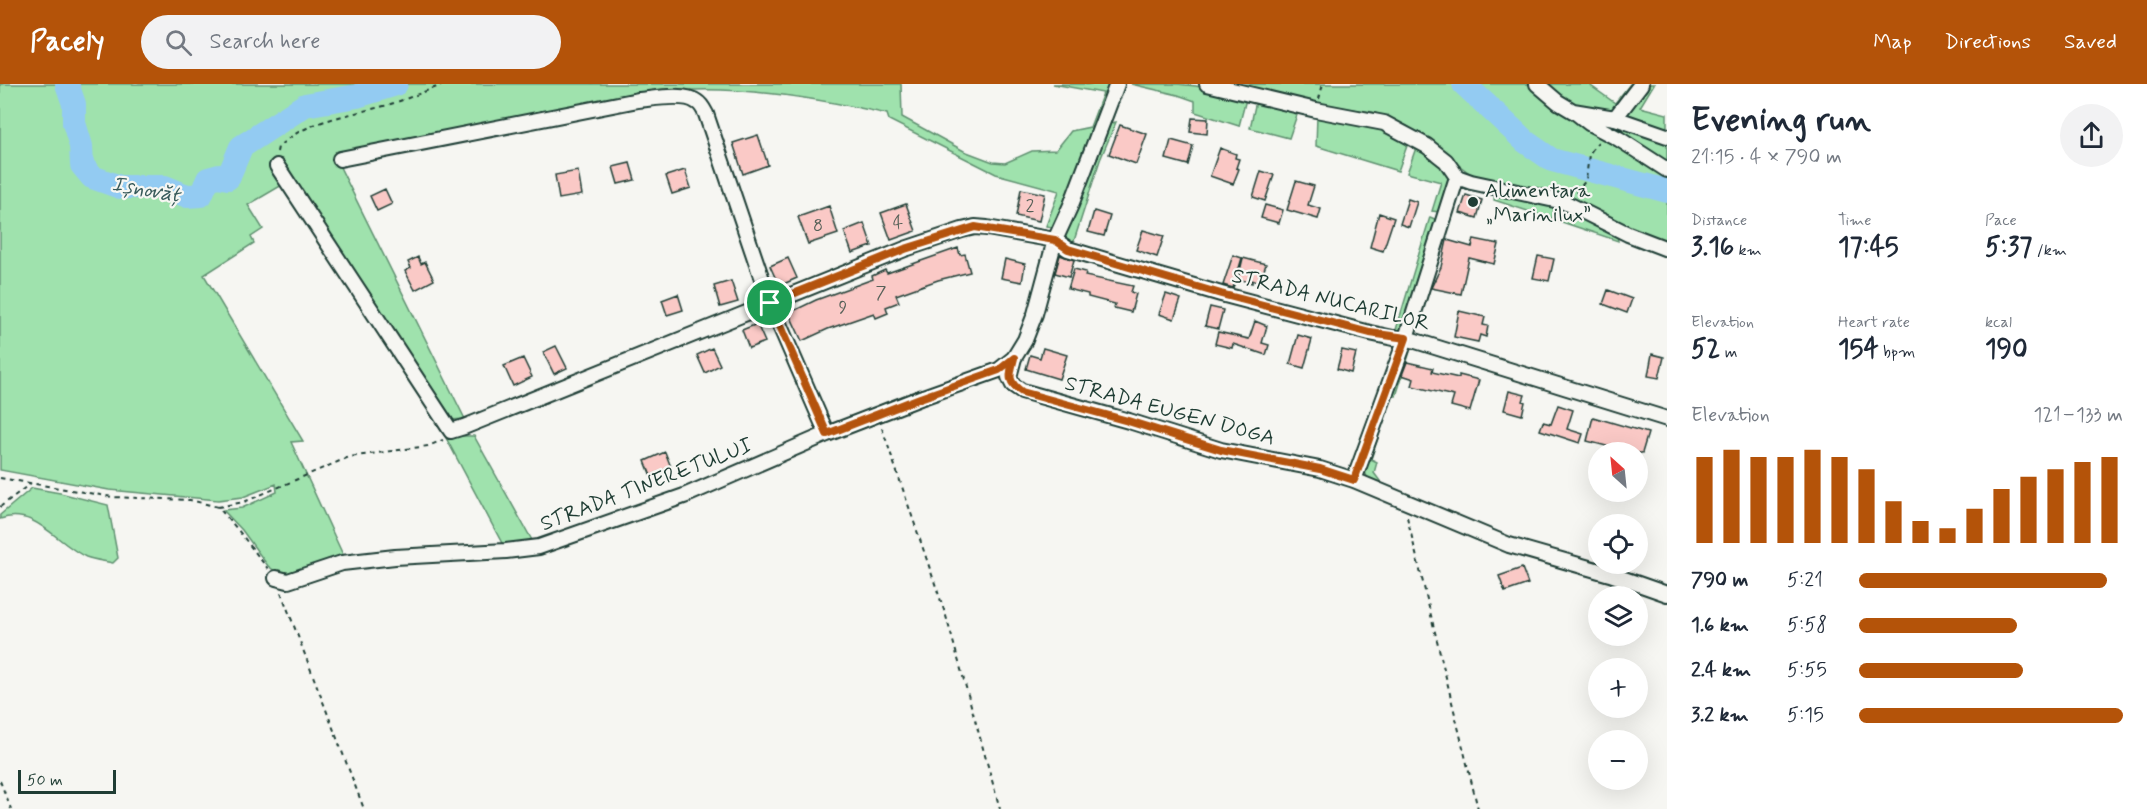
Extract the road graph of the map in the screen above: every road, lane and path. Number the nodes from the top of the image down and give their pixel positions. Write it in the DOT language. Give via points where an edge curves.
graph roads {
  1 [pos="445,84"];
  2 [pos="1085,84"];
  3 [pos="1093,84"];
  4 [pos="1117,84"];
  5 [pos="1207,84"];
  6 [pos="1537,84"];
  7 [pos="1641,84"];
  8 [pos="1574,111"];
  9 [pos="1615,118"];
  10 [pos="1667,136"];
  11 [pos="278,147"];
  12 [pos="1589,154"];
  13 [pos="340,159"];
  14 [pos="277,166"];
  15 [pos="1667,170"];
  16 [pos="1457,177"];
  17 [pos="1586,180"];
  18 [pos="1055,240"];
  19 [pos="1667,249"];
  20 [pos="770,303"];
  21 [pos="1406,338"];
  22 [pos="1014,358"];
  23 [pos="878,414"];
  24 [pos="1667,419"];
  25 [pos="827,434"];
  26 [pos="428,446"];
  27 [pos="0,478"];
  28 [pos="1354,480"];
  29 [pos="31,483"];
  30 [pos="1403,500"];
  31 [pos="0,507"];
  32 [pos="218,507"];
  33 [pos="276,578"];
  34 [pos="1667,594"];
  35 [pos="0,781"];
  36 [pos="11,809"];
  37 [pos="364,809"];
  38 [pos="1000,809"];
  39 [pos="1478,809"];
  1 -- 11 [label="path" via="303,128"];
  2 -- 3 [label="path"];
  4 -- 18 [label="street, STRADA EUGEN DOGA"];
  5 -- 16 [label="street" via="1384,123 1446,161"];
  6 -- 8 [label="street"];
  7 -- 9 [label="street"];
  8 -- 9 [label="street"];
  8 -- 15 [label="street"];
  9 -- 10 [label="street"];
  12 -- 17 [label="path"];
  13 -- 20 [label="street" via="638,100 687,98 697,102 706,114"];
  14 -- 20 [label="street" via="451,431"];
  16 -- 19 [label="street" via="1564,202"];
  16 -- 21 [label="street"];
  18 -- 20 [label="street" via="975,227 905,249"];
  18 -- 21 [label="street, STRADA NUCARILOR" via="1068,249 1221,294 1370,333"];
  18 -- 22 [label="street, STRADA EUGEN DOGA" via="1035,314"];
  20 -- 25 [label="street"];
  21 -- 24 [label="street, STRADA NUCARILOR"];
  21 -- 28 [label="street"];
  22 -- 23 [label="street, STRADA TINERETULUI" via="999,370"];
  22 -- 28 [label="street, STRADA EUGEN DOGA" via="1010,377 1022,392 1221,450 1320,469"];
  23 -- 25 [label="street, STRADA TINERETULUI"];
  23 -- 38 [label="path" via="946,616"];
  25 -- 33 [label="street, STRADA TINERETULUI" via="684,496 539,547 342,563 288,580"];
  26 -- 32 [label="path" via="350,457 244,502"];
  27 -- 29 [label="path"];
  28 -- 30 [label="street, STRADA EUGEN DOGA"];
  29 -- 31 [label="path"];
  29 -- 32 [label="path" via="112,497 190,500"];
  30 -- 34 [label="street, STRADA EUGEN DOGA" via="1509,545"];
  30 -- 39 [label="path"];
  32 -- 33 [label="path"];
  33 -- 37 [label="path"];
  35 -- 36 [label="path"];
}
